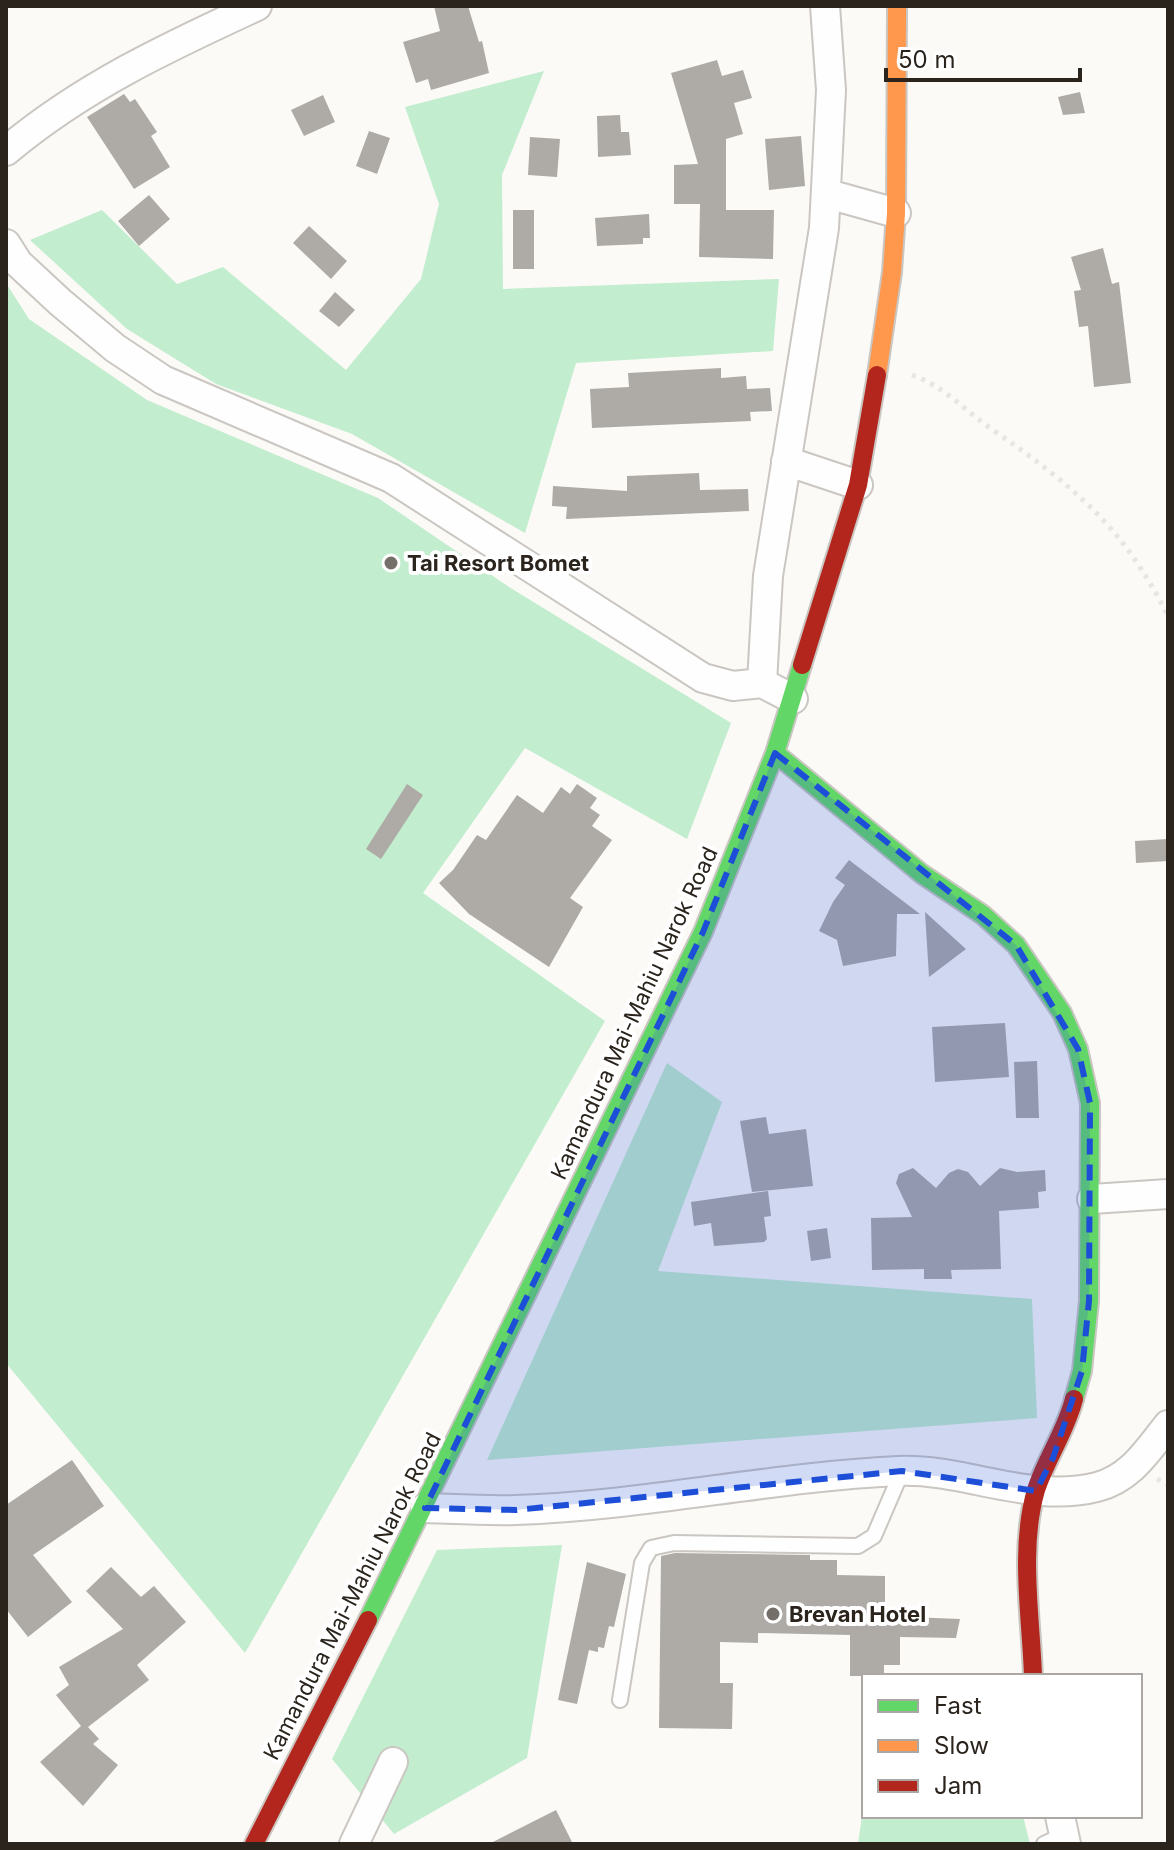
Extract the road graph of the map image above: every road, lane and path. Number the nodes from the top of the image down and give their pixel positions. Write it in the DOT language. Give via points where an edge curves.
graph roads {
  1 [pos="257,6"];
  2 [pos="825,6"];
  3 [pos="897,6"];
  4 [pos="6,151"];
  5 [pos="828,194"];
  6 [pos="896,213"];
  7 [pos="6,244"];
  8 [pos="877,368"];
  9 [pos="786,461"];
  10 [pos="858,485"];
  11 [pos="1168,616"];
  12 [pos="762,683"];
  13 [pos="793,699"];
  14 [pos="775,753"];
  15 [pos="1168,1194"];
  16 [pos="1092,1199"];
  17 [pos="1168,1425"];
  18 [pos="902,1471"];
  19 [pos="1036,1491"];
  20 [pos="425,1508"];
  21 [pos="1033,1674"];
  22 [pos="620,1700"];
  23 [pos="393,1762"];
  24 [pos="254,1844"];
  25 [pos="354,1844"];
  1 -- 4 [label="street" via="102,81"];
  2 -- 5 [label="street" via="831,90"];
  3 -- 6 [label="main road, Kamandura Mai-Mahiu Narok Road"];
  5 -- 6 [label="street"];
  5 -- 9 [label="street"];
  6 -- 8 [label="main road, Kamandura Mai-Mahiu Narok Road"];
  7 -- 12 [label="street" via="18,263 60,302 163,380 391,478 703,678 733,686"];
  8 -- 10 [label="main road, Kamandura Mai-Mahiu Narok Road"];
  8 -- 11 [label="path" via="929,381 1060,476 1095,509 1142,568"];
  9 -- 10 [label="street"];
  9 -- 12 [label="street" via="768,576"];
  10 -- 13 [label="main road, Kamandura Mai-Mahiu Narok Road"];
  12 -- 13 [label="street"];
  13 -- 14 [label="main road, Kamandura Mai-Mahiu Narok Road"];
  14 -- 16 [label="main road" via="922,874 983,915 1016,945 1042,980 1078,1049 1090,1103"];
  14 -- 20 [label="main road, Kamandura Mai-Mahiu Narok Road" via="703,932"];
  15 -- 16 [label="street"];
  16 -- 19 [label="main road" via="1082,1371 1068,1422"];
  17 -- 19 [label="street" via="1136,1467 1120,1478 1097,1487"];
  18 -- 19 [label="street"];
  18 -- 20 [label="street" via="516,1510"];
  18 -- 22 [label="lane" via="874,1536 858,1546 674,1543 651,1548 642,1563"];
  19 -- 21 [label="main road" via="1028,1552"];
  20 -- 24 [label="main road, Kamandura Mai-Mahiu Narok Road"];
  23 -- 25 [label="street"];
}
